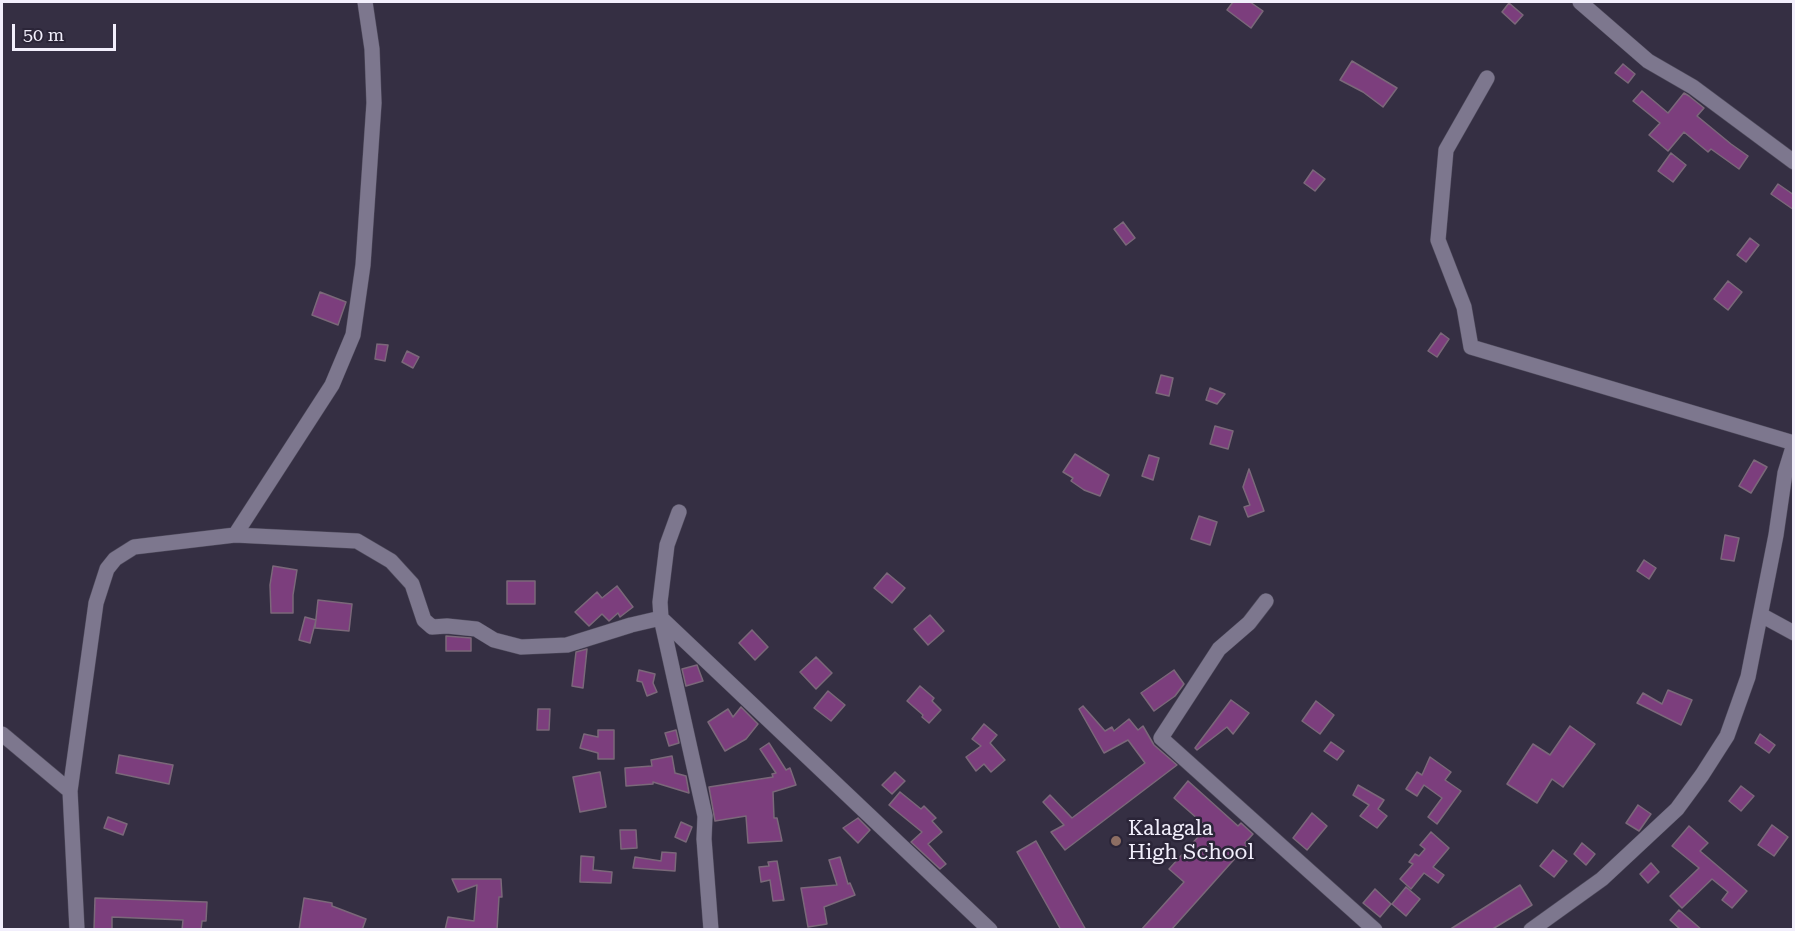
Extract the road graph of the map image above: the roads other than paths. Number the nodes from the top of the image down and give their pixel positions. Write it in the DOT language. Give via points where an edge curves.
graph roads {
  1 [pos="366,2"];
  2 [pos="1580,2"];
  3 [pos="1487,78"];
  4 [pos="1794,162"];
  5 [pos="1794,443"];
  6 [pos="679,512"];
  7 [pos="235,535"];
  8 [pos="1266,601"];
  9 [pos="1761,615"];
  10 [pos="662,618"];
  11 [pos="1794,633"];
  12 [pos="2,734"];
  13 [pos="70,791"];
  14 [pos="77,930"];
  15 [pos="711,930"];
  16 [pos="990,930"];
  17 [pos="1375,930"];
  18 [pos="1531,930"];
  1 -- 7 [label="street" via="374,103 363,265 353,335 332,385"];
  2 -- 4 [label="street" via="1648,61 1693,87"];
  3 -- 5 [label="street" via="1446,150 1438,240 1464,307 1471,347"];
  5 -- 9 [label="street" via="1785,473"];
  6 -- 10 [label="street" via="667,545 660,602"];
  7 -- 10 [label="street" via="357,541 391,561 412,584 423,620 432,627 476,629 494,640 521,647 567,645"];
  7 -- 13 [label="street" via="134,548 107,569 96,603"];
  8 -- 17 [label="street" via="1219,649 1161,738"];
  9 -- 11 [label="street"];
  9 -- 18 [label="street" via="1749,677 1727,736 1702,775 1677,809 1602,879"];
  10 -- 15 [label="street" via="705,816"];
  10 -- 16 [label="street"];
  12 -- 13 [label="street"];
  13 -- 14 [label="street"];
}
